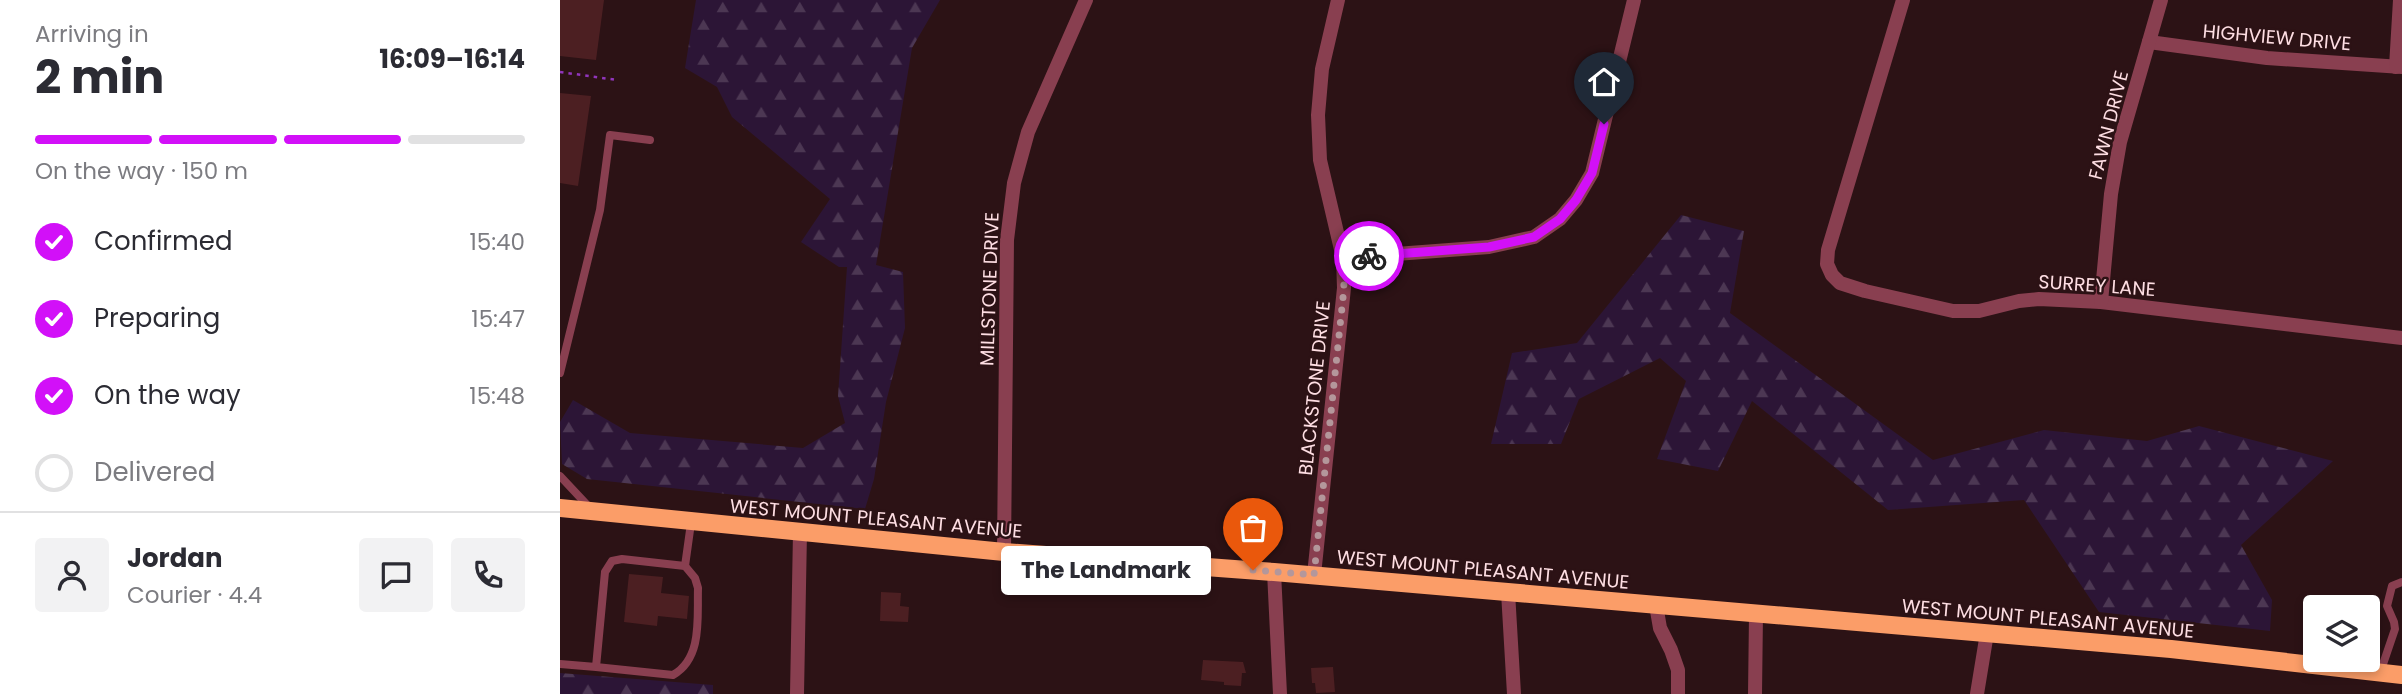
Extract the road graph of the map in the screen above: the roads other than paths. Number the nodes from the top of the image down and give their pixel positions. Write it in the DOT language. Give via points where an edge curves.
graph roads {
  1 [pos="1086,0"];
  2 [pos="1338,0"];
  3 [pos="1634,0"];
  4 [pos="1903,0"];
  5 [pos="2161,0"];
  6 [pos="2400,0"];
  7 [pos="2149,43"];
  8 [pos="2399,67"];
  9 [pos="650,140"];
  10 [pos="1343,258"];
  11 [pos="2101,302"];
  12 [pos="2402,338"];
  13 [pos="560,373"];
  14 [pos="560,476"];
  15 [pos="560,508"];
  16 [pos="595,513"];
  17 [pos="691,523"];
  18 [pos="800,532"];
  19 [pos="1004,552"];
  20 [pos="685,566"];
  21 [pos="1274,572"];
  22 [pos="1314,575"];
  23 [pos="2402,582"];
  24 [pos="1508,592"];
  25 [pos="1656,605"];
  26 [pos="1756,614"];
  27 [pos="2398,623"];
  28 [pos="1987,633"];
  29 [pos="560,664"];
  30 [pos="596,667"];
  31 [pos="2380,673"];
  32 [pos="2402,675"];
  33 [pos="797,694"];
  34 [pos="1280,694"];
  35 [pos="1514,694"];
  36 [pos="1678,694"];
  37 [pos="1755,694"];
  38 [pos="1977,694"];
  1 -- 19 [label="street, MILLSTONE DRIVE" via="1028,131 1014,183 1007,240"];
  2 -- 10 [label="street, BLACKSTONE DRIVE" via="1322,69 1318,115 1320,160"];
  3 -- 10 [label="street" via="1592,173 1560,219 1534,237 1489,247"];
  4 -- 11 [label="street, SURREY LANE" via="1828,250 1832,275 1865,292 1953,311 1979,311 2039,299"];
  5 -- 7 [label="street, FAWN DRIVE"];
  6 -- 8 [label="street"];
  7 -- 8 [label="street, HIGHVIEW DRIVE" via="2267,58"];
  7 -- 11 [label="street, FAWN DRIVE" via="2120,142"];
  9 -- 13 [label="lane" via="610,135 600,210"];
  10 -- 22 [label="street, BLACKSTONE DRIVE" via="1344,288"];
  11 -- 12 [label="street, SURREY LANE"];
  14 -- 16 [label="lane"];
  15 -- 16 [label="main road, WEST MOUNT PLEASANT AVENUE"];
  16 -- 17 [label="main road, WEST MOUNT PLEASANT AVENUE"];
  17 -- 18 [label="main road, WEST MOUNT PLEASANT AVENUE"];
  17 -- 20 [label="lane"];
  18 -- 19 [label="main road, WEST MOUNT PLEASANT AVENUE"];
  18 -- 33 [label="street"];
  19 -- 21 [label="main road, WEST MOUNT PLEASANT AVENUE"];
  20 -- 30 [label="lane" via="622,559 608,565"];
  20 -- 30 [label="lane" via="698,588 693,651 682,670 673,674"];
  21 -- 22 [label="main road, WEST MOUNT PLEASANT AVENUE"];
  21 -- 34 [label="street"];
  22 -- 24 [label="main road, WEST MOUNT PLEASANT AVENUE"];
  23 -- 27 [label="lane" via="2392,586 2388,606"];
  24 -- 25 [label="main road, WEST MOUNT PLEASANT AVENUE"];
  24 -- 35 [label="street"];
  25 -- 26 [label="main road, WEST MOUNT PLEASANT AVENUE"];
  25 -- 36 [label="street" via="1660,628 1678,670"];
  26 -- 28 [label="main road, WEST MOUNT PLEASANT AVENUE"];
  26 -- 37 [label="street"];
  27 -- 31 [label="lane"];
  28 -- 31 [label="main road, WEST MOUNT PLEASANT AVENUE"];
  28 -- 38 [label="street"];
  29 -- 30 [label="lane"];
  31 -- 32 [label="main road, WEST MOUNT PLEASANT AVENUE"];
}
